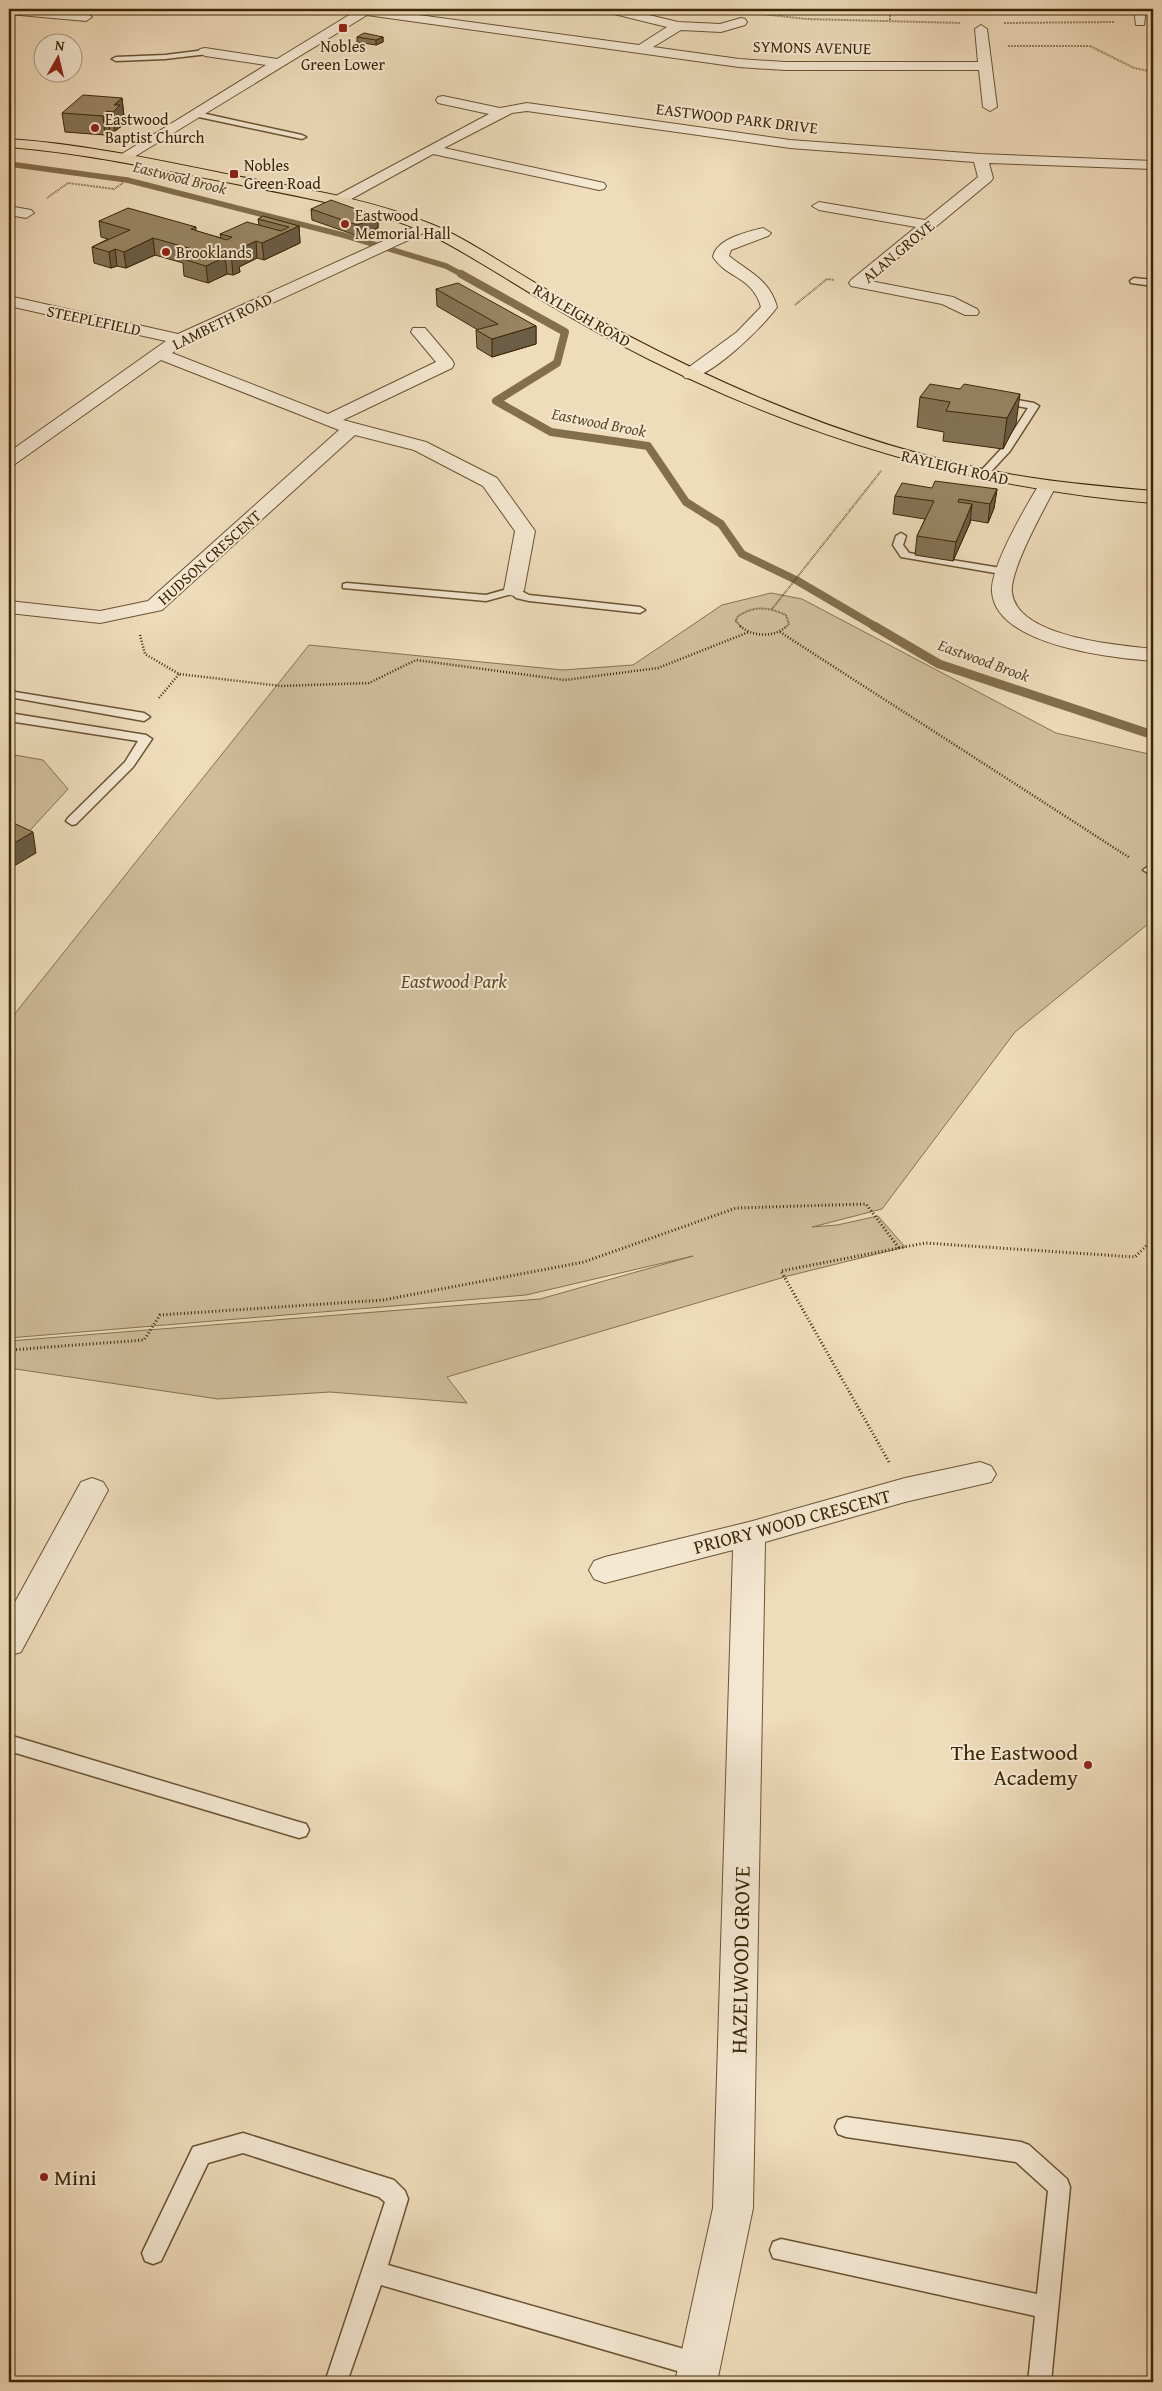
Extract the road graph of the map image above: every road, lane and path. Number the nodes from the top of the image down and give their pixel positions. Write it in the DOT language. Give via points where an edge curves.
graph roads {
  1 [pos="610,9"];
  2 [pos="890,9"];
  3 [pos="9,10"];
  4 [pos="366,10"];
  5 [pos="1143,16"];
  6 [pos="86,17"];
  7 [pos="890,21"];
  8 [pos="741,22"];
  9 [pos="963,23"];
  10 [pos="1001,23"];
  11 [pos="678,26"];
  12 [pos="980,29"];
  13 [pos="982,45"];
  14 [pos="640,50"];
  15 [pos="206,52"];
  16 [pos="116,59"];
  17 [pos="278,63"];
  18 [pos="985,66"];
  19 [pos="1153,72"];
  20 [pos="443,100"];
  21 [pos="990,107"];
  22 [pos="502,112"];
  23 [pos="197,114"];
  24 [pos="302,137"];
  25 [pos="9,143"];
  26 [pos="431,149"];
  27 [pos="124,157"];
  28 [pos="980,158"];
  29 [pos="1153,165"];
  30 [pos="118,186"];
  31 [pos="599,186"];
  32 [pos="339,200"];
  33 [pos="819,206"];
  34 [pos="9,211"];
  35 [pos="26,213"];
  36 [pos="928,226"];
  37 [pos="426,227"];
  38 [pos="763,233"];
  39 [pos="1134,281"];
  40 [pos="1153,283"];
  41 [pos="9,301"];
  42 [pos="970,312"];
  43 [pos="419,332"];
  44 [pos="180,339"];
  45 [pos="160,354"];
  46 [pos="691,374"];
  47 [pos="986,398"];
  48 [pos="329,420"];
  49 [pos="351,429"];
  50 [pos="895,453"];
  51 [pos="9,460"];
  52 [pos="982,475"];
  53 [pos="1046,488"];
  54 [pos="1153,497"];
  55 [pos="901,536"];
  56 [pos="1007,572"];
  57 [pos="347,586"];
  58 [pos="514,590"];
  59 [pos="9,606"];
  60 [pos="772,609"];
  61 [pos="134,610"];
  62 [pos="640,610"];
  63 [pos="749,632"];
  64 [pos="780,632"];
  65 [pos="1153,655"];
  66 [pos="9,694"];
  67 [pos="9,717"];
  68 [pos="144,717"];
  69 [pos="72,821"];
  70 [pos="1151,871"];
  71 [pos="1153,1239"];
  72 [pos="899,1248"];
  73 [pos="9,1350"];
  74 [pos="980,1474"];
  75 [pos="92,1490"];
  76 [pos="905,1490"];
  77 [pos="749,1534"];
  78 [pos="605,1570"];
  79 [pos="9,1643"];
  80 [pos="9,1743"];
  81 [pos="299,1830"];
  82 [pos="846,2127"];
  83 [pos="780,2250"];
  84 [pos="153,2253"];
  85 [pos="374,2272"];
  86 [pos="1047,2307"];
  87 [pos="697,2374"];
  88 [pos="336,2382"];
  89 [pos="1040,2382"];
  1 -- 11 [label="street, SYMONS AVENUE"];
  2 -- 7 [label="path"];
  3 -- 6 [label="street"];
  4 -- 14 [label="street, SYMONS AVENUE"];
  4 -- 17 [label="street"];
  5 -- 10 [label="path"];
  7 -- 8 [label="path" via="806,19 757,13"];
  7 -- 9 [label="path"];
  8 -- 11 [label="street, SYMONS AVENUE" via="721,28"];
  11 -- 14 [label="street"];
  12 -- 13 [label="street"];
  13 -- 18 [label="street"];
  13 -- 19 [label="path" via="1090,46 1134,68"];
  14 -- 18 [label="street, SYMONS AVENUE" via="785,66"];
  15 -- 16 [label="lane"];
  15 -- 17 [label="street"];
  17 -- 23 [label="street"];
  18 -- 21 [label="street"];
  20 -- 22 [label="street"];
  22 -- 26 [label="street, EASTWOOD PARK DRIVE"];
  22 -- 28 [label="street, EASTWOOD PARK DRIVE" via="527,107 790,144"];
  23 -- 24 [label="lane"];
  23 -- 27 [label="street"];
  25 -- 27 [label="main road, RAYLEIGH ROAD" via="64,147"];
  26 -- 31 [label="street"];
  26 -- 32 [label="street, EASTWOOD PARK DRIVE"];
  27 -- 32 [label="main road, RAYLEIGH ROAD"];
  28 -- 29 [label="street, EASTWOOD PARK DRIVE"];
  28 -- 36 [label="street, ALAN GROVE" via="986,178"];
  30 -- 35 [label="path" via="114,189 68,182"];
  32 -- 37 [label="main road, RAYLEIGH ROAD"];
  33 -- 36 [label="street"];
  34 -- 35 [label="street"];
  36 -- 42 [label="street, ALAN GROVE" via="857,283 948,300"];
  37 -- 44 [label="street, LAMBETH ROAD"];
  37 -- 46 [label="main road, RAYLEIGH ROAD" via="612,334"];
  38 -- 46 [label="street" via="726,247 721,258 760,284 767,294 769,307 747,332"];
  39 -- 40 [label="lane"];
  41 -- 44 [label="street, STEEPLEFIELD"];
  43 -- 48 [label="street" via="446,364"];
  44 -- 45 [label="street, LAMBETH ROAD"];
  45 -- 48 [label="street"];
  45 -- 51 [label="street, LAMBETH ROAD"];
  46 -- 50 [label="main road, RAYLEIGH ROAD" via="818,428"];
  47 -- 52 [label="lane" via="1034,406 1007,449"];
  48 -- 49 [label="street"];
  49 -- 58 [label="street" via="420,446 490,482 525,531"];
  49 -- 61 [label="street, HUDSON CRESCENT" via="155,606"];
  50 -- 52 [label="main road, RAYLEIGH ROAD"];
  50 -- 60 [label="path"];
  52 -- 53 [label="main road, RAYLEIGH ROAD"];
  53 -- 54 [label="main road, RAYLEIGH ROAD"];
  53 -- 56 [label="street"];
  55 -- 56 [label="lane" via="898,545 913,558"];
  56 -- 65 [label="street" via="1002,587 1004,602 1032,628 1064,642"];
  57 -- 58 [label="lane" via="486,598"];
  58 -- 62 [label="lane" via="529,598"];
  59 -- 61 [label="street, HUDSON CRESCENT" via="100,617"];
  60 -- 63 [label="path" via="747,610 737,617 738,625"];
  60 -- 64 [label="path" via="786,615 789,620"];
  61 -- 63 [label="path" via="145,654 179,674 281,686 369,683 416,660 565,680 658,668"];
  63 -- 64 [label="path"];
  64 -- 70 [label="path"];
  66 -- 68 [label="lane"];
  67 -- 69 [label="lane" via="146,739 128,764"];
  71 -- 72 [label="path" via="1135,1257 925,1243"];
  72 -- 73 [label="path" via="866,1204 736,1208 574,1264 383,1300 160,1316 144,1340"];
  72 -- 76 [label="path" via="781,1270"];
  74 -- 76 [label="street, PRIORY WOOD CRESCENT"];
  75 -- 79 [label="street"];
  76 -- 77 [label="street, PRIORY WOOD CRESCENT"];
  77 -- 78 [label="street, PRIORY WOOD CRESCENT"];
  77 -- 87 [label="street, HAZELWOOD GROVE" via="733,2208"];
  80 -- 81 [label="lane"];
  82 -- 86 [label="lane" via="1021,2152 1059,2187"];
  83 -- 86 [label="lane"];
  84 -- 85 [label="lane" via="201,2154 244,2143 386,2188 397,2199"];
  85 -- 87 [label="lane"];
  85 -- 88 [label="lane"];
  86 -- 89 [label="lane"];
}
